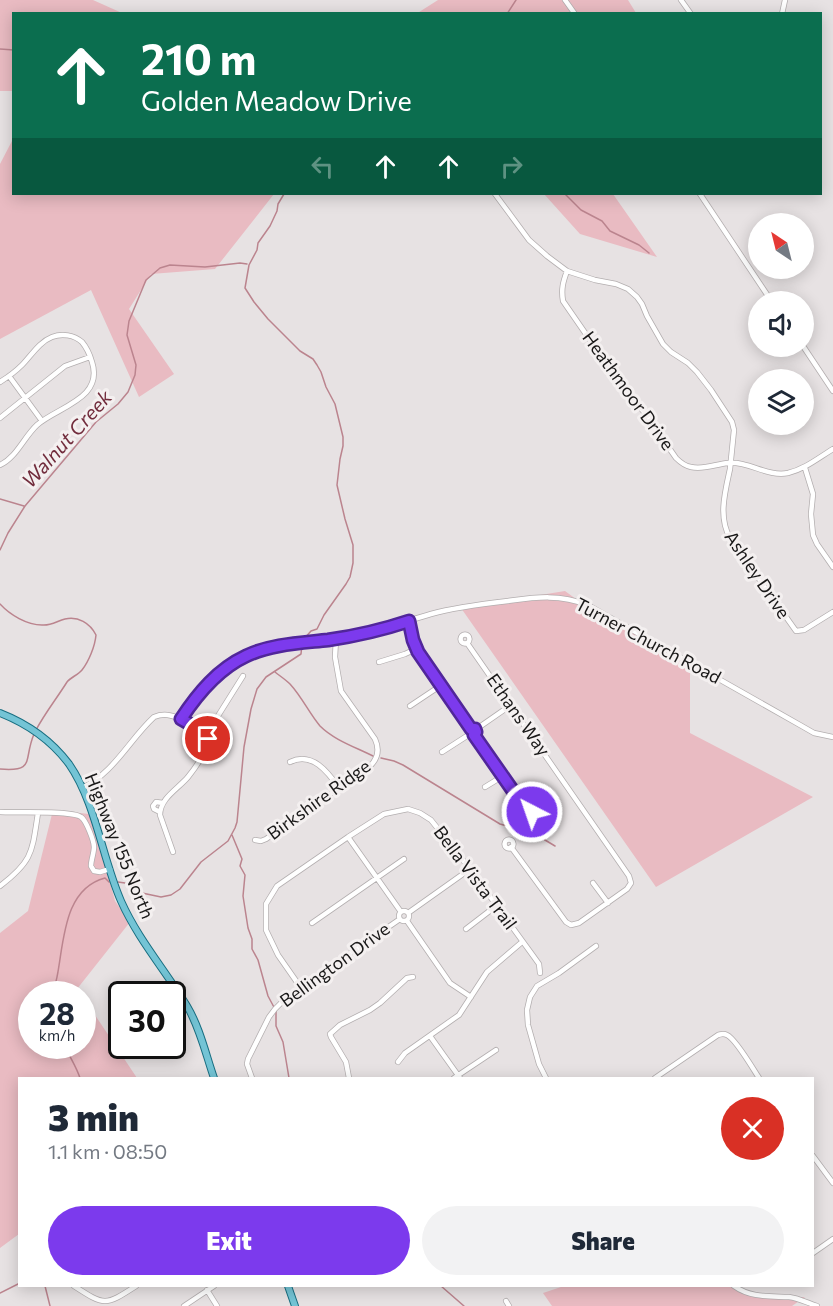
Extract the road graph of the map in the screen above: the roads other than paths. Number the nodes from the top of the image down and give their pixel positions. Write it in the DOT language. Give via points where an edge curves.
graph roads {
  1 [pos="496,195"];
  2 [pos="701,195"];
  3 [pos="567,271"];
  4 [pos="765,291"];
  5 [pos="90,357"];
  6 [pos="810,357"];
  7 [pos="9,376"];
  8 [pos="0,382"];
  9 [pos="833,391"];
  10 [pos="25,399"];
  11 [pos="0,418"];
  12 [pos="42,421"];
  13 [pos="833,450"];
  14 [pos="730,463"];
  15 [pos="0,465"];
  16 [pos="805,468"];
  17 [pos="833,567"];
  18 [pos="833,612"];
  19 [pos="407,622"];
  20 [pos="333,639"];
  21 [pos="467,643"];
  22 [pos="416,649"];
  23 [pos="380,662"];
  24 [pos="243,676"];
  25 [pos="440,686"];
  26 [pos="511,705"];
  27 [pos="410,706"];
  28 [pos="0,713"];
  29 [pos="181,719"];
  30 [pos="472,732"];
  31 [pos="206,735"];
  32 [pos="833,737"];
  33 [pos="442,752"];
  34 [pos="290,762"];
  35 [pos="503,776"];
  36 [pos="82,788"];
  37 [pos="339,788"];
  38 [pos="486,788"];
  39 [pos="525,808"];
  40 [pos="0,812"];
  41 [pos="38,813"];
  42 [pos="348,837"];
  43 [pos="255,840"];
  44 [pos="511,847"];
  45 [pos="173,852"];
  46 [pos="404,859"];
  47 [pos="110,869"];
  48 [pos="470,869"];
  49 [pos="377,877"];
  50 [pos="593,883"];
  51 [pos="0,886"];
  52 [pos="608,903"];
  53 [pos="496,906"];
  54 [pos="401,912"];
  55 [pos="408,913"];
  56 [pos="400,919"];
  57 [pos="407,921"];
  58 [pos="312,923"];
  59 [pos="466,929"];
  60 [pos="522,942"];
  61 [pos="596,946"];
  62 [pos="540,973"];
  63 [pos="413,977"];
  64 [pos="301,988"];
  65 [pos="471,997"];
  66 [pos="430,1036"];
  67 [pos="496,1050"];
  68 [pos="398,1062"];
  69 [pos="214,1077"];
  70 [pos="252,1077"];
  71 [pos="349,1077"];
  72 [pos="457,1077"];
  73 [pos="545,1077"];
  74 [pos="656,1077"];
  75 [pos="758,1077"];
  76 [pos="814,1157"];
  77 [pos="833,1183"];
  78 [pos="833,1239"];
  79 [pos="814,1252"];
  80 [pos="75,1287"];
  81 [pos="134,1287"];
  82 [pos="212,1287"];
  83 [pos="288,1287"];
  84 [pos="736,1287"];
  85 [pos="207,1290"];
  86 [pos="184,1306"];
  87 [pos="217,1306"];
  88 [pos="295,1306"];
  89 [pos="817,1306"];
  1 -- 3 [label="street, Ashley Drive" via="528,240"];
  2 -- 4 [label="street"];
  3 -- 14 [label="street, Ashley Drive" via="628,289 637,297 663,344 697,372 732,422"];
  3 -- 14 [label="street, Heathmoor Drive" via="562,282 563,301 676,458 682,464 699,468"];
  5 -- 7 [label="street" via="78,339 56,335 43,342"];
  5 -- 10 [label="street" via="65,366"];
  5 -- 12 [label="street" via="94,376 87,393"];
  6 -- 9 [label="street"];
  7 -- 8 [label="street"];
  7 -- 10 [label="street"];
  10 -- 11 [label="street"];
  10 -- 12 [label="street"];
  12 -- 15 [label="street" via="10,459"];
  13 -- 16 [label="street, Heathmoor Drive"];
  14 -- 16 [label="street, Heathmoor Drive" via="773,474"];
  14 -- 18 [label="street, Ashley Drive" via="723,515 730,538 796,631"];
  16 -- 17 [label="street" via="813,494 813,534"];
  19 -- 20 [label="street, Turner Church Road"];
  19 -- 22 [label="street"];
  19 -- 32 [label="street, Turner Church Road" via="462,607 521,599 554,596 579,601 814,733"];
  20 -- 29 [label="street, Turner Church Road" via="262,650 234,662 199,692"];
  20 -- 37 [label="street, Birkshire Ridge" via="341,691 375,737 378,748 373,764"];
  21 -- 26 [label="street, Ethans Way"];
  22 -- 23 [label="street"];
  22 -- 25 [label="street"];
  24 -- 31 [label="street"];
  25 -- 27 [label="street"];
  25 -- 30 [label="street"];
  26 -- 30 [label="street"];
  26 -- 52 [label="street, Ethans Way" via="630,877 628,888"];
  28 -- 36 [label="main road, Highway 155 North" via="41,736 64,759"];
  29 -- 31 [label="street"];
  29 -- 36 [label="street" via="164,714 154,717 109,768"];
  30 -- 33 [label="street"];
  30 -- 35 [label="street"];
  31 -- 45 [label="street" via="206,747 189,776 164,803 156,802 153,806 160,812"];
  34 -- 37 [label="street" via="311,760 325,769"];
  35 -- 38 [label="street"];
  35 -- 39 [label="street"];
  36 -- 47 [label="main road, Highway 155 North"];
  37 -- 43 [label="street, Birkshire Ridge" via="266,839"];
  40 -- 41 [label="street"];
  41 -- 47 [label="street" via="74,814 85,820 94,847 90,866 100,872"];
  41 -- 51 [label="street" via="29,857"];
  42 -- 48 [label="street, Bella Vista Trail" via="384,813 408,809 431,820"];
  42 -- 49 [label="street"];
  42 -- 64 [label="street, Bella Vista Trail" via="277,886 266,904 266,930"];
  44 -- 52 [label="street, Ethans Way" via="568,924 578,924"];
  46 -- 49 [label="street"];
  47 -- 69 [label="main road, Highway 155 North" via="136,931 188,1008"];
  48 -- 53 [label="street, Bella Vista Trail"];
  48 -- 55 [label="street, Bellington Drive"];
  49 -- 54 [label="street"];
  49 -- 58 [label="street"];
  50 -- 52 [label="street"];
  53 -- 59 [label="street"];
  53 -- 60 [label="street, Bella Vista Trail"];
  54 -- 55 [label="street"];
  54 -- 56 [label="street"];
  55 -- 57 [label="street"];
  56 -- 57 [label="street"];
  56 -- 64 [label="street, Bellington Drive"];
  57 -- 65 [label="street" via="450,983"];
  60 -- 62 [label="street, Bella Vista Trail" via="539,964"];
  60 -- 65 [label="street" via="487,972"];
  61 -- 73 [label="street" via="537,986 530,996 528,1025"];
  63 -- 71 [label="street" via="406,978 380,1003 330,1034 346,1062"];
  64 -- 70 [label="street, Bellington Drive" via="269,1017 248,1059"];
  65 -- 66 [label="street" via="459,1015"];
  66 -- 68 [label="street"];
  66 -- 72 [label="street"];
  67 -- 72 [label="street"];
  74 -- 75 [label="street" via="724,1034 735,1042"];
  76 -- 77 [label="street"];
  78 -- 79 [label="street"];
  80 -- 81 [label="street" via="105,1302"];
  82 -- 85 [label="street"];
  83 -- 88 [label="main road"];
  84 -- 89 [label="street" via="748,1294 792,1298"];
  85 -- 86 [label="street"];
  85 -- 87 [label="street"];
}
